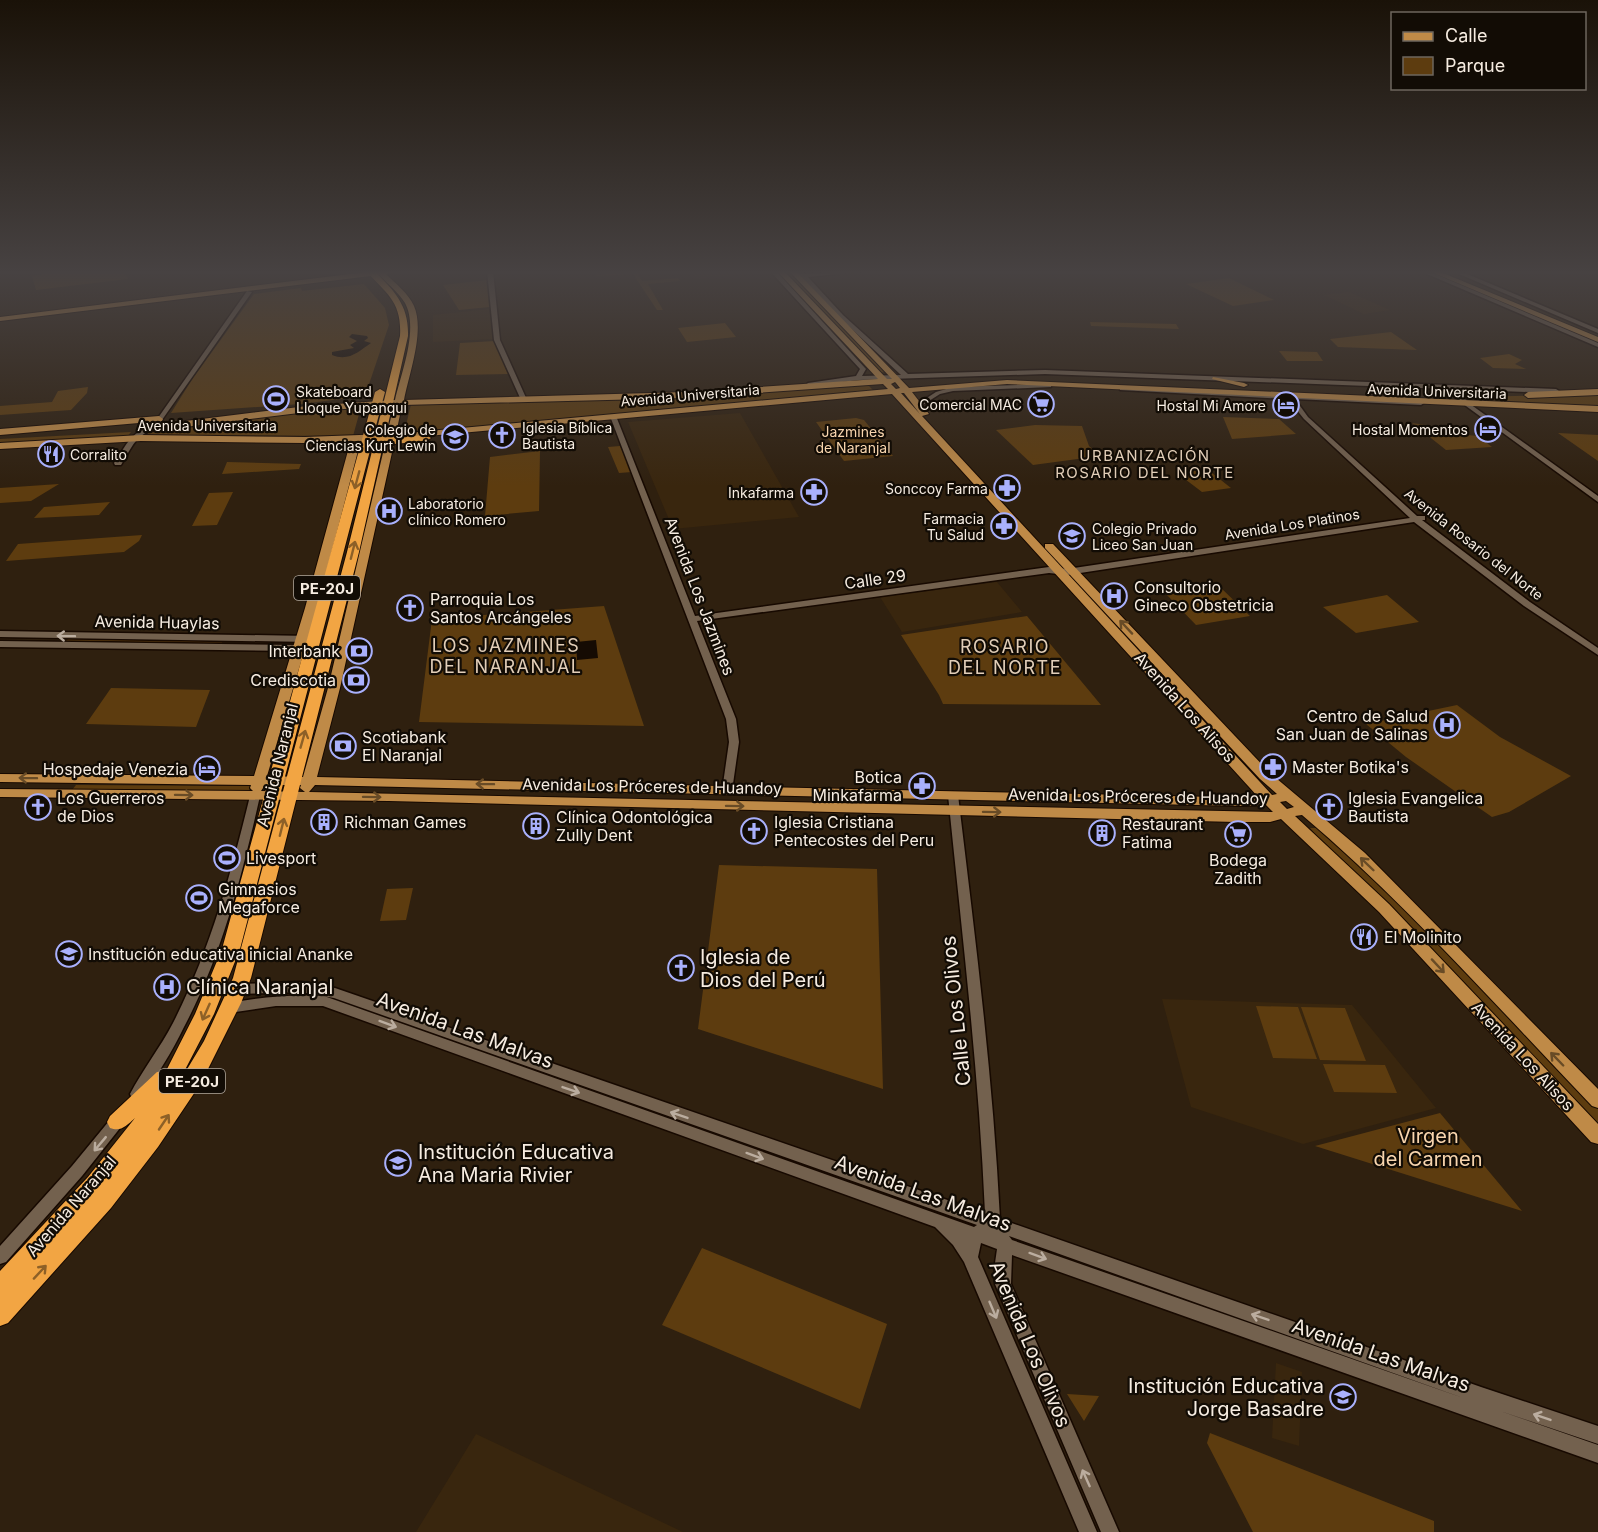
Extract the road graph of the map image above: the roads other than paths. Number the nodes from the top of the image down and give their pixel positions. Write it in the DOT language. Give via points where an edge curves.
graph roads {
  1 [pos="212,342"];
  2 [pos="392,342"];
  3 [pos="402,342"];
  4 [pos="412,342"];
  5 [pos="498,342"];
  6 [pos="840,342"];
  7 [pos="853,342"];
  8 [pos="857,342"];
  9 [pos="862,342"];
  10 [pos="387,366"];
  11 [pos="860,375"];
  12 [pos="1077,375"];
  13 [pos="1216,380"];
  14 [pos="950,381"];
  15 [pos="894,383"];
  16 [pos="382,385"];
  17 [pos="401,385"];
  18 [pos="1244,385"];
  19 [pos="773,387"];
  20 [pos="790,389"];
  21 [pos="1598,390"];
  22 [pos="1456,393"];
  23 [pos="867,397"];
  24 [pos="524,398"];
  25 [pos="804,398"];
  26 [pos="1294,398"];
  27 [pos="387,402"];
  28 [pos="1466,403"];
  29 [pos="784,404"];
  30 [pos="913,405"];
  31 [pos="1598,410"];
  32 [pos="614,418"];
  33 [pos="159,419"];
  34 [pos="536,425"];
  35 [pos="152,429"];
  36 [pos="0,432"];
  37 [pos="0,438"];
  38 [pos="426,438"];
  39 [pos="132,440"];
  40 [pos="371,445"];
  41 [pos="0,448"];
  42 [pos="386,456"];
  43 [pos="118,463"];
  44 [pos="1598,500"];
  45 [pos="1420,520"];
  46 [pos="1068,573"];
  47 [pos="693,619"];
  48 [pos="0,634"];
  49 [pos="304,642"];
  50 [pos="0,644"];
  51 [pos="1598,647"];
  52 [pos="1140,650"];
  53 [pos="1598,652"];
  54 [pos="0,778"];
  55 [pos="74,779"];
  56 [pos="309,782"];
  57 [pos="278,790"];
  58 [pos="727,791"];
  59 [pos="0,793"];
  60 [pos="62,794"];
  61 [pos="953,795"];
  62 [pos="1287,796"];
  63 [pos="1269,800"];
  64 [pos="1303,810"];
  65 [pos="955,811"];
  66 [pos="1283,814"];
  67 [pos="237,989"];
  68 [pos="229,1008"];
  69 [pos="177,1066"];
  70 [pos="1598,1101"];
  71 [pos="117,1122"];
  72 [pos="1598,1136"];
  73 [pos="935,1220"];
  74 [pos="993,1223"];
  75 [pos="976,1234"];
  76 [pos="1006,1245"];
  77 [pos="0,1257"];
  78 [pos="970,1257"];
  79 [pos="0,1287"];
  80 [pos="0,1315"];
  81 [pos="1598,1435"];
  82 [pos="1598,1454"];
  83 [pos="1088,1532"];
  84 [pos="1110,1532"];
  1 -- 33 [label="street"];
  2 -- 10 [label="highway"];
  3 -- 27 [label="highway, Avenida Naranjal / PE-20J"];
  4 -- 17 [label="main road, Avenida Naranjal"];
  5 -- 24 [label="street"];
  6 -- 11 [label="street" via="860,364"];
  7 -- 15 [label="main road, Avenida Los Alisos"];
  8 -- 15 [label="main road, Avenida Los Alisos"];
  9 -- 15 [label="street, Avenida Los Alisos"];
  11 -- 15 [label="street, Avenida Universitaria"];
  11 -- 19 [label="street, Avenida Universitaria"];
  12 -- 13 [label="street, Avenida Universitaria"];
  12 -- 14 [label="main road, Avenida Universitaria"];
  12 -- 18 [label="main road, Avenida Universitaria"];
  13 -- 18 [label="main road"];
  13 -- 21 [label="street, Avenida Universitaria" via="1540,392"];
  14 -- 15 [label="main road, Avenida Universitaria"];
  14 -- 15 [label="street, Avenida Universitaria"];
  14 -- 26 [label="street, Avenida Universitaria"];
  14 -- 28 [label="main road, Avenida Universitaria"];
  14 -- 30 [label="street, Avenida Universitaria" via="938,393"];
  15 -- 20 [label="main road, Avenida Universitaria"];
  15 -- 23 [label="main road, Avenida Universitaria"];
  15 -- 25 [label="main road, Avenida Universitaria"];
  15 -- 30 [label="main road, Avenida Los Alisos"];
  16 -- 27 [label="highway, Avenida Naranjal / PE-20J"];
  17 -- 24 [label="main road, Avenida Universitaria" via="410,392 433,398"];
  17 -- 27 [label="main road, Avenida Naranjal"];
  18 -- 22 [label="main road, Avenida Universitaria"];
  19 -- 20 [label="main road"];
  19 -- 24 [label="main road, Avenida Universitaria"];
  20 -- 24 [label="main road, Avenida Universitaria"];
  21 -- 22 [label="main road, Avenida Universitaria" via="1551,395"];
  22 -- 28 [label="street"];
  23 -- 29 [label="main road, Avenida Universitaria"];
  23 -- 30 [label="main road"];
  24 -- 27 [label="main road, Avenida Universitaria"];
  25 -- 29 [label="main road"];
  25 -- 32 [label="main road, Avenida Universitaria"];
  26 -- 28 [label="street, Avenida Universitaria"];
  26 -- 45 [label="street, Avenida Rosario del Norte" via="1305,418"];
  27 -- 35 [label="main road, Avenida Universitaria"];
  27 -- 40 [label="highway, Avenida Naranjal / PE-20J"];
  27 -- 40 [label="main road, Avenida Naranjal"];
  28 -- 31 [label="main road, Avenida Universitaria"];
  28 -- 44 [label="street"];
  29 -- 32 [label="main road, Avenida Universitaria"];
  30 -- 46 [label="main road, Avenida Los Alisos"];
  32 -- 34 [label="main road, Avenida Universitaria"];
  32 -- 47 [label="street, Avenida Los Jazmines"];
  33 -- 35 [label="street"];
  33 -- 36 [label="main road, Avenida Universitaria"];
  34 -- 38 [label="main road, Avenida Universitaria"];
  34 -- 40 [label="main road, Avenida Universitaria"];
  35 -- 37 [label="main road, Avenida Universitaria"];
  35 -- 39 [label="street" via="140,432"];
  38 -- 40 [label="highway"];
  38 -- 42 [label="main road, Avenida Universitaria"];
  39 -- 40 [label="main road, Avenida Universitaria"];
  39 -- 40 [label="main road, Avenida Universitaria"];
  39 -- 41 [label="main road, Avenida Universitaria"];
  39 -- 43 [label="street"];
  40 -- 42 [label="main road, Avenida Naranjal"];
  40 -- 49 [label="highway, Avenida Naranjal / PE-20J, one-way"];
  57 -- 40 [label="highway, Avenida Naranjal / PE-20J, one-way" via="353,552"];
  42 -- 56 [label="main road, Avenida Naranjal"];
  45 -- 46 [label="street, Avenida Los Platinos"];
  45 -- 51 [label="street, Avenida Rosario del Norte"];
  45 -- 53 [label="street, Avenida Rosario del Norte" via="1527,604"];
  46 -- 47 [label="street, Calle 29" via="1049,570"];
  46 -- 52 [label="main road, Avenida Los Alisos"];
  47 -- 58 [label="street, Avenida Los Jazmines" via="731,719 734,742"];
  49 -- 48 [label="street, Avenida Huaylas, one-way"];
  49 -- 50 [label="street, Avenida Huaylas"];
  49 -- 57 [label="highway, Avenida Naranjal / PE-20J"];
  52 -- 62 [label="main road, Avenida Los Alisos"];
  52 -- 63 [label="main road, Avenida Los Alisos"];
  55 -- 54 [label="main road, Avenida Los Próceres de Huandoy, one-way"];
  55 -- 57 [label="main road, Avenida Los Próceres de Huandoy"];
  55 -- 60 [label="main road"];
  56 -- 57 [label="main road, Avenida Naranjal"];
  58 -- 56 [label="main road, Avenida Los Próceres de Huandoy, one-way"];
  60 -- 57 [label="main road, Avenida Los Próceres de Huandoy, one-way"];
  57 -- 65 [label="main road, Avenida Los Próceres de Huandoy, one-way"];
  67 -- 57 [label="highway, Avenida Naranjal / PE-20J, one-way" via="257,925"];
  57 -- 69 [label="highway, Avenida Naranjal / PE-20J, one-way" via="231,949 196,1034"];
  57 -- 71 [label="street, Avenida Naranjal" via="222,918 207,965 171,1038"];
  58 -- 61 [label="main road, Avenida Los Próceres de Huandoy"];
  59 -- 60 [label="main road, Avenida Los Próceres de Huandoy"];
  61 -- 63 [label="main road, Avenida Los Próceres de Huandoy"];
  61 -- 65 [label="street, Calle Los Olivos"];
  62 -- 63 [label="main road, Avenida Los Próceres de Huandoy"];
  62 -- 64 [label="main road, Avenida Los Alisos"];
  63 -- 66 [label="main road, Avenida Los Alisos"];
  64 -- 66 [label="main road, Avenida Los Próceres de Huandoy"];
  70 -- 64 [label="main road, Avenida Los Alisos, one-way" via="1409,904 1360,856"];
  65 -- 66 [label="main road, Avenida Los Próceres de Huandoy, one-way" via="1236,817"];
  65 -- 74 [label="street, Calle Los Olivos" via="987,1122"];
  66 -- 72 [label="main road, Avenida Los Alisos, one-way" via="1384,908"];
  67 -- 68 [label="highway, Avenida Naranjal / PE-20J"];
  74 -- 67 [label="street, Avenida Las Malvas, one-way" via="335,993 300,987"];
  68 -- 73 [label="street, Avenida Las Malvas, one-way" via="292,998 324,1001"];
  80 -- 68 [label="highway, Avenida Naranjal / PE-20J, one-way" via="78,1231 150,1143 194,1077"];
  69 -- 71 [label="highway"];
  69 -- 79 [label="highway, Avenida Naranjal / PE-20J" via="147,1117 95,1182"];
  71 -- 77 [label="street, Avenida Naranjal, one-way"];
  73 -- 75 [label="street, Avenida Las Malvas"];
  73 -- 78 [label="street"];
  74 -- 75 [label="street"];
  74 -- 76 [label="street, Avenida Los Olivos"];
  81 -- 74 [label="street, Avenida Las Malvas, one-way"];
  75 -- 76 [label="street, Avenida Las Malvas"];
  75 -- 78 [label="street, Avenida Los Olivos"];
  76 -- 82 [label="street, Avenida Las Malvas, one-way"];
  84 -- 76 [label="street, Avenida Los Olivos, one-way" via="1010,1304 1003,1284"];
  78 -- 83 [label="street, Avenida Los Olivos, one-way"];
}
